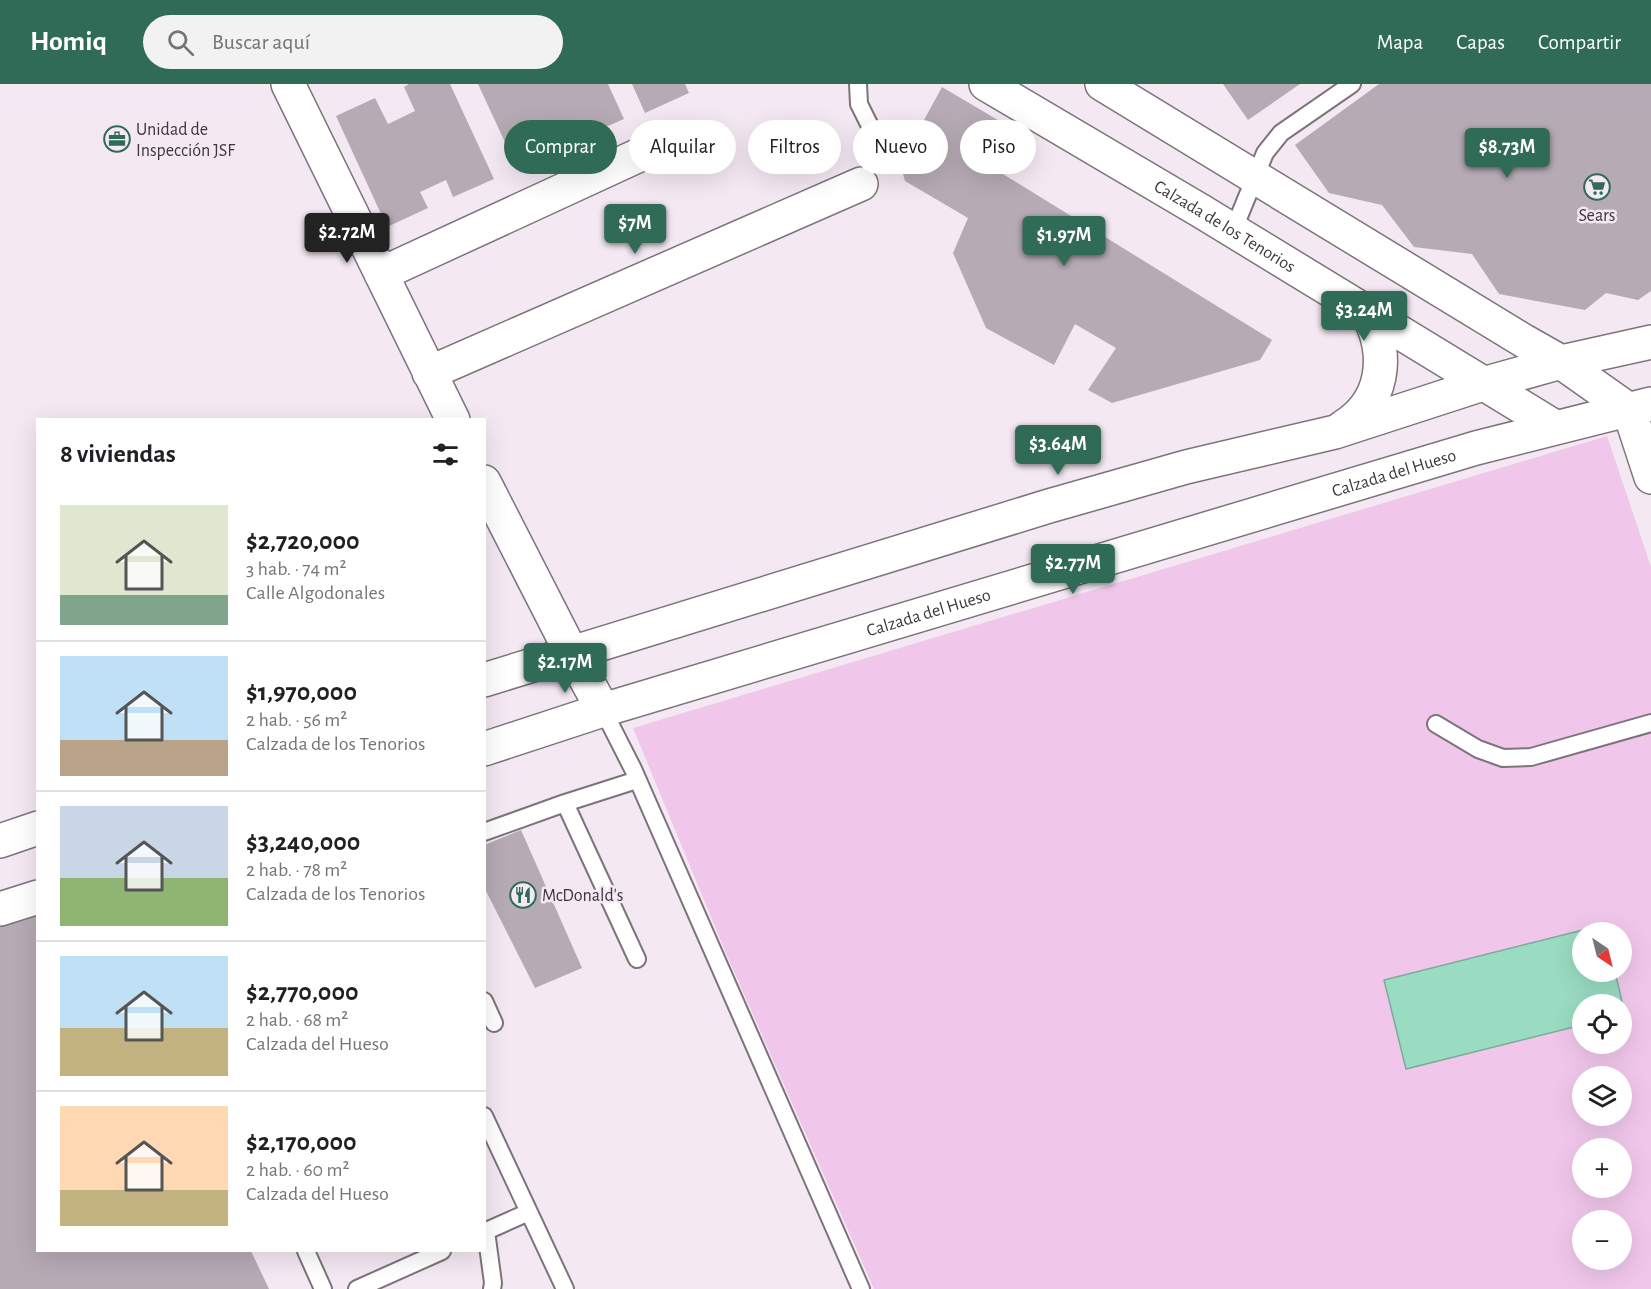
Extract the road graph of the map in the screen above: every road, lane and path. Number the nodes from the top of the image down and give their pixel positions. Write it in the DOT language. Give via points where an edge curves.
graph roads {
  1 [pos="288,84"];
  2 [pos="858,84"];
  3 [pos="1102,84"];
  4 [pos="1352,84"];
  5 [pos="996,87"];
  6 [pos="867,120"];
  7 [pos="629,160"];
  8 [pos="1255,176"];
  9 [pos="861,184"];
  10 [pos="1233,231"];
  11 [pos="381,274"];
  12 [pos="1370,315"];
  13 [pos="1651,342"];
  14 [pos="1562,362"];
  15 [pos="429,372"];
  16 [pos="1483,384"];
  17 [pos="1640,407"];
  18 [pos="452,418"];
  19 [pos="1555,427"];
  20 [pos="1335,432"];
  21 [pos="1651,477"];
  22 [pos="486,486"];
  23 [pos="571,652"];
  24 [pos="486,679"];
  25 [pos="603,710"];
  26 [pos="1651,723"];
  27 [pos="1436,724"];
  28 [pos="486,748"];
  29 [pos="637,780"];
  30 [pos="565,803"];
  31 [pos="36,829"];
  32 [pos="486,831"];
  33 [pos="0,841"];
  34 [pos="36,898"];
  35 [pos="0,909"];
  36 [pos="637,959"];
  37 [pos="486,1005"];
  38 [pos="494,1023"];
  39 [pos="486,1120"];
  40 [pos="529,1212"];
  41 [pos="486,1232"];
  42 [pos="486,1238"];
  43 [pos="306,1252"];
  44 [pos="440,1252"];
  45 [pos="323,1289"];
  46 [pos="357,1289"];
  47 [pos="492,1289"];
  48 [pos="565,1289"];
  49 [pos="861,1289"];
  1 -- 11 [label="street"];
  2 -- 6 [label="lane" via="859,104"];
  3 -- 8 [label="street"];
  4 -- 8 [label="lane" via="1281,133"];
  5 -- 10 [label="street, Calzada de los Tenorios"];
  7 -- 11 [label="street"];
  8 -- 10 [label="lane"];
  8 -- 14 [label="street"];
  9 -- 15 [label="street"];
  10 -- 12 [label="street, Calzada de los Tenorios"];
  11 -- 15 [label="street"];
  12 -- 16 [label="street, Calzada de los Tenorios"];
  12 -- 20 [label="street" via="1381,349 1378,383 1361,412"];
  13 -- 14 [label="street"];
  14 -- 16 [label="street"];
  14 -- 17 [label="street"];
  15 -- 18 [label="street"];
  16 -- 19 [label="street, Calzada de los Tenorios"];
  16 -- 20 [label="street"];
  17 -- 19 [label="street, Calzada del Hueso"];
  17 -- 21 [label="street"];
  19 -- 25 [label="street, Calzada del Hueso"];
  20 -- 23 [label="street" via="1186,467 1049,506"];
  22 -- 23 [label="street"];
  23 -- 24 [label="street"];
  23 -- 25 [label="street"];
  25 -- 28 [label="street, Calzada del Hueso"];
  25 -- 29 [label="lane"];
  26 -- 27 [label="lane" via="1531,757 1503,758 1478,749"];
  29 -- 30 [label="lane"];
  29 -- 49 [label="lane"];
  30 -- 32 [label="lane"];
  30 -- 36 [label="lane"];
  31 -- 33 [label="street"];
  34 -- 35 [label="street"];
  37 -- 38 [label="lane"];
  39 -- 40 [label="lane"];
  40 -- 41 [label="lane"];
  40 -- 48 [label="lane"];
  42 -- 47 [label="lane"];
  43 -- 45 [label="lane"];
  44 -- 46 [label="lane"];
}
